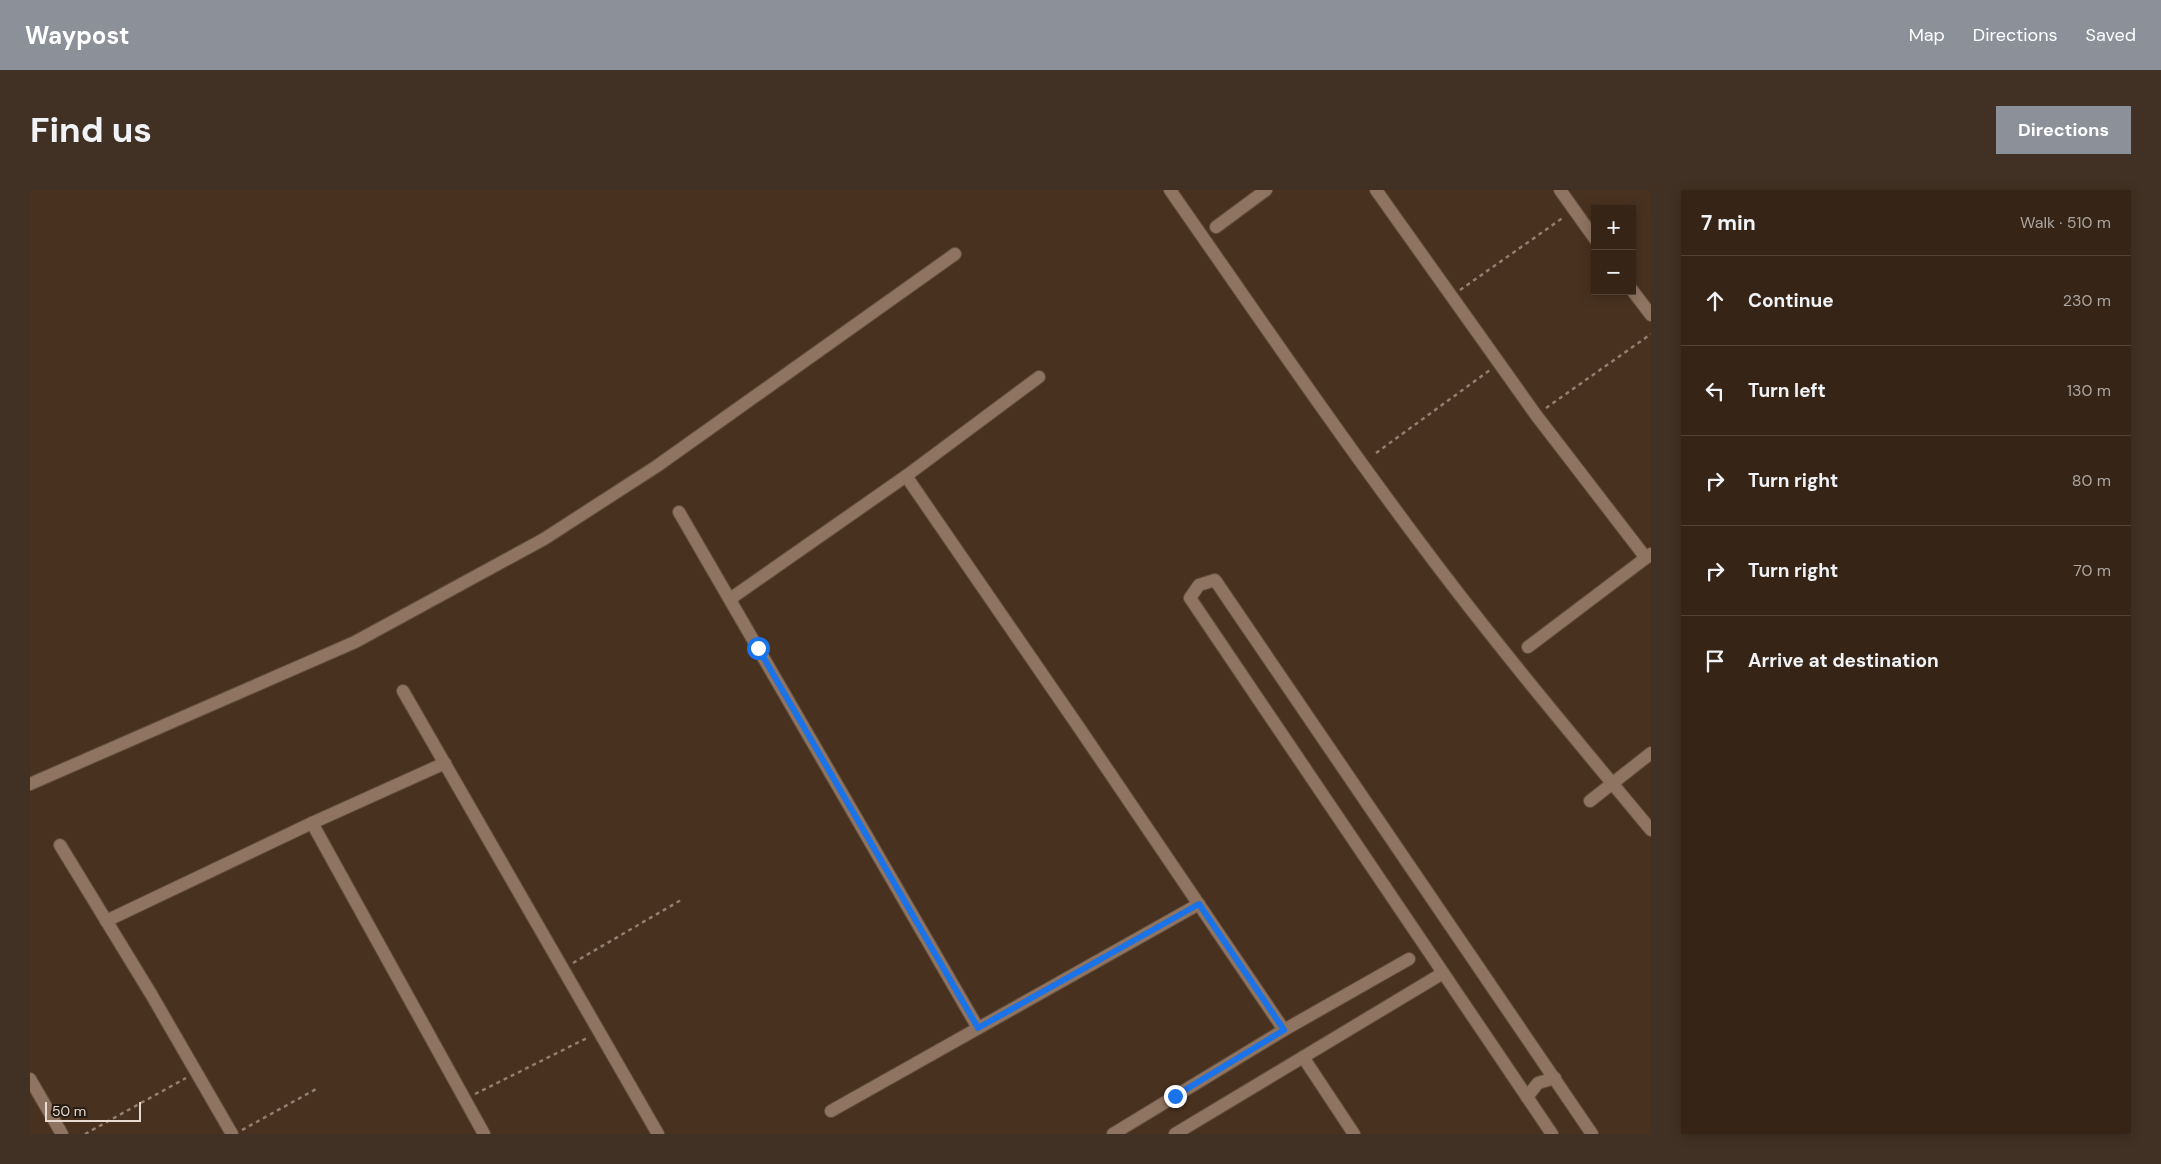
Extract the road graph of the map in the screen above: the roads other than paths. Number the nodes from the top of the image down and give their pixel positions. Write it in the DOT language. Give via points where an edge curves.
graph roads {
  1 [pos="1170,190"];
  2 [pos="1266,190"];
  3 [pos="1376,190"];
  4 [pos="1560,190"];
  5 [pos="1216,227"];
  6 [pos="1591,233"];
  7 [pos="955,254"];
  8 [pos="1636,295"];
  9 [pos="1651,315"];
  10 [pos="1039,377"];
  11 [pos="906,476"];
  12 [pos="679,512"];
  13 [pos="1649,556"];
  14 [pos="730,599"];
  15 [pos="1528,647"];
  16 [pos="404,691"];
  17 [pos="1651,753"];
  18 [pos="445,763"];
  19 [pos="30,784"];
  20 [pos="1613,784"];
  21 [pos="1590,801"];
  22 [pos="312,823"];
  23 [pos="1651,830"];
  24 [pos="60,845"];
  25 [pos="1199,904"];
  26 [pos="106,921"];
  27 [pos="1409,959"];
  28 [pos="1443,973"];
  29 [pos="978,1028"];
  30 [pos="1284,1030"];
  31 [pos="1303,1057"];
  32 [pos="1555,1078"];
  33 [pos="30,1079"];
  34 [pos="1527,1097"];
  35 [pos="831,1111"];
  36 [pos="62,1134"];
  37 [pos="234,1134"];
  38 [pos="484,1134"];
  39 [pos="658,1134"];
  40 [pos="1113,1134"];
  41 [pos="1175,1134"];
  42 [pos="1354,1134"];
  43 [pos="1552,1134"];
  44 [pos="1592,1134"];
  1 -- 20 [label="street" via="1334,427 1422,546"];
  2 -- 5 [label="street"];
  3 -- 13 [label="street" via="1536,414"];
  4 -- 6 [label="street"];
  7 -- 19 [label="street" via="649,471 544,539 355,642"];
  8 -- 9 [label="street"];
  10 -- 11 [label="street"];
  11 -- 14 [label="street"];
  11 -- 25 [label="street"];
  12 -- 14 [label="street"];
  13 -- 15 [label="street"];
  14 -- 29 [label="street"];
  16 -- 18 [label="street"];
  17 -- 20 [label="street"];
  18 -- 22 [label="street"];
  18 -- 39 [label="street"];
  20 -- 21 [label="street"];
  20 -- 23 [label="street"];
  22 -- 26 [label="street"];
  22 -- 38 [label="street"];
  24 -- 26 [label="street"];
  25 -- 29 [label="street"];
  25 -- 30 [label="street"];
  26 -- 37 [label="street"];
  27 -- 30 [label="street"];
  28 -- 31 [label="street"];
  28 -- 32 [label="street" via="1190,598 1199,585 1214,580"];
  28 -- 34 [label="street"];
  29 -- 35 [label="street"];
  30 -- 40 [label="street"];
  31 -- 41 [label="street"];
  31 -- 42 [label="street"];
  32 -- 34 [label="street" via="1538,1083"];
  32 -- 44 [label="street"];
  33 -- 36 [label="street"];
  34 -- 43 [label="street"];
}
